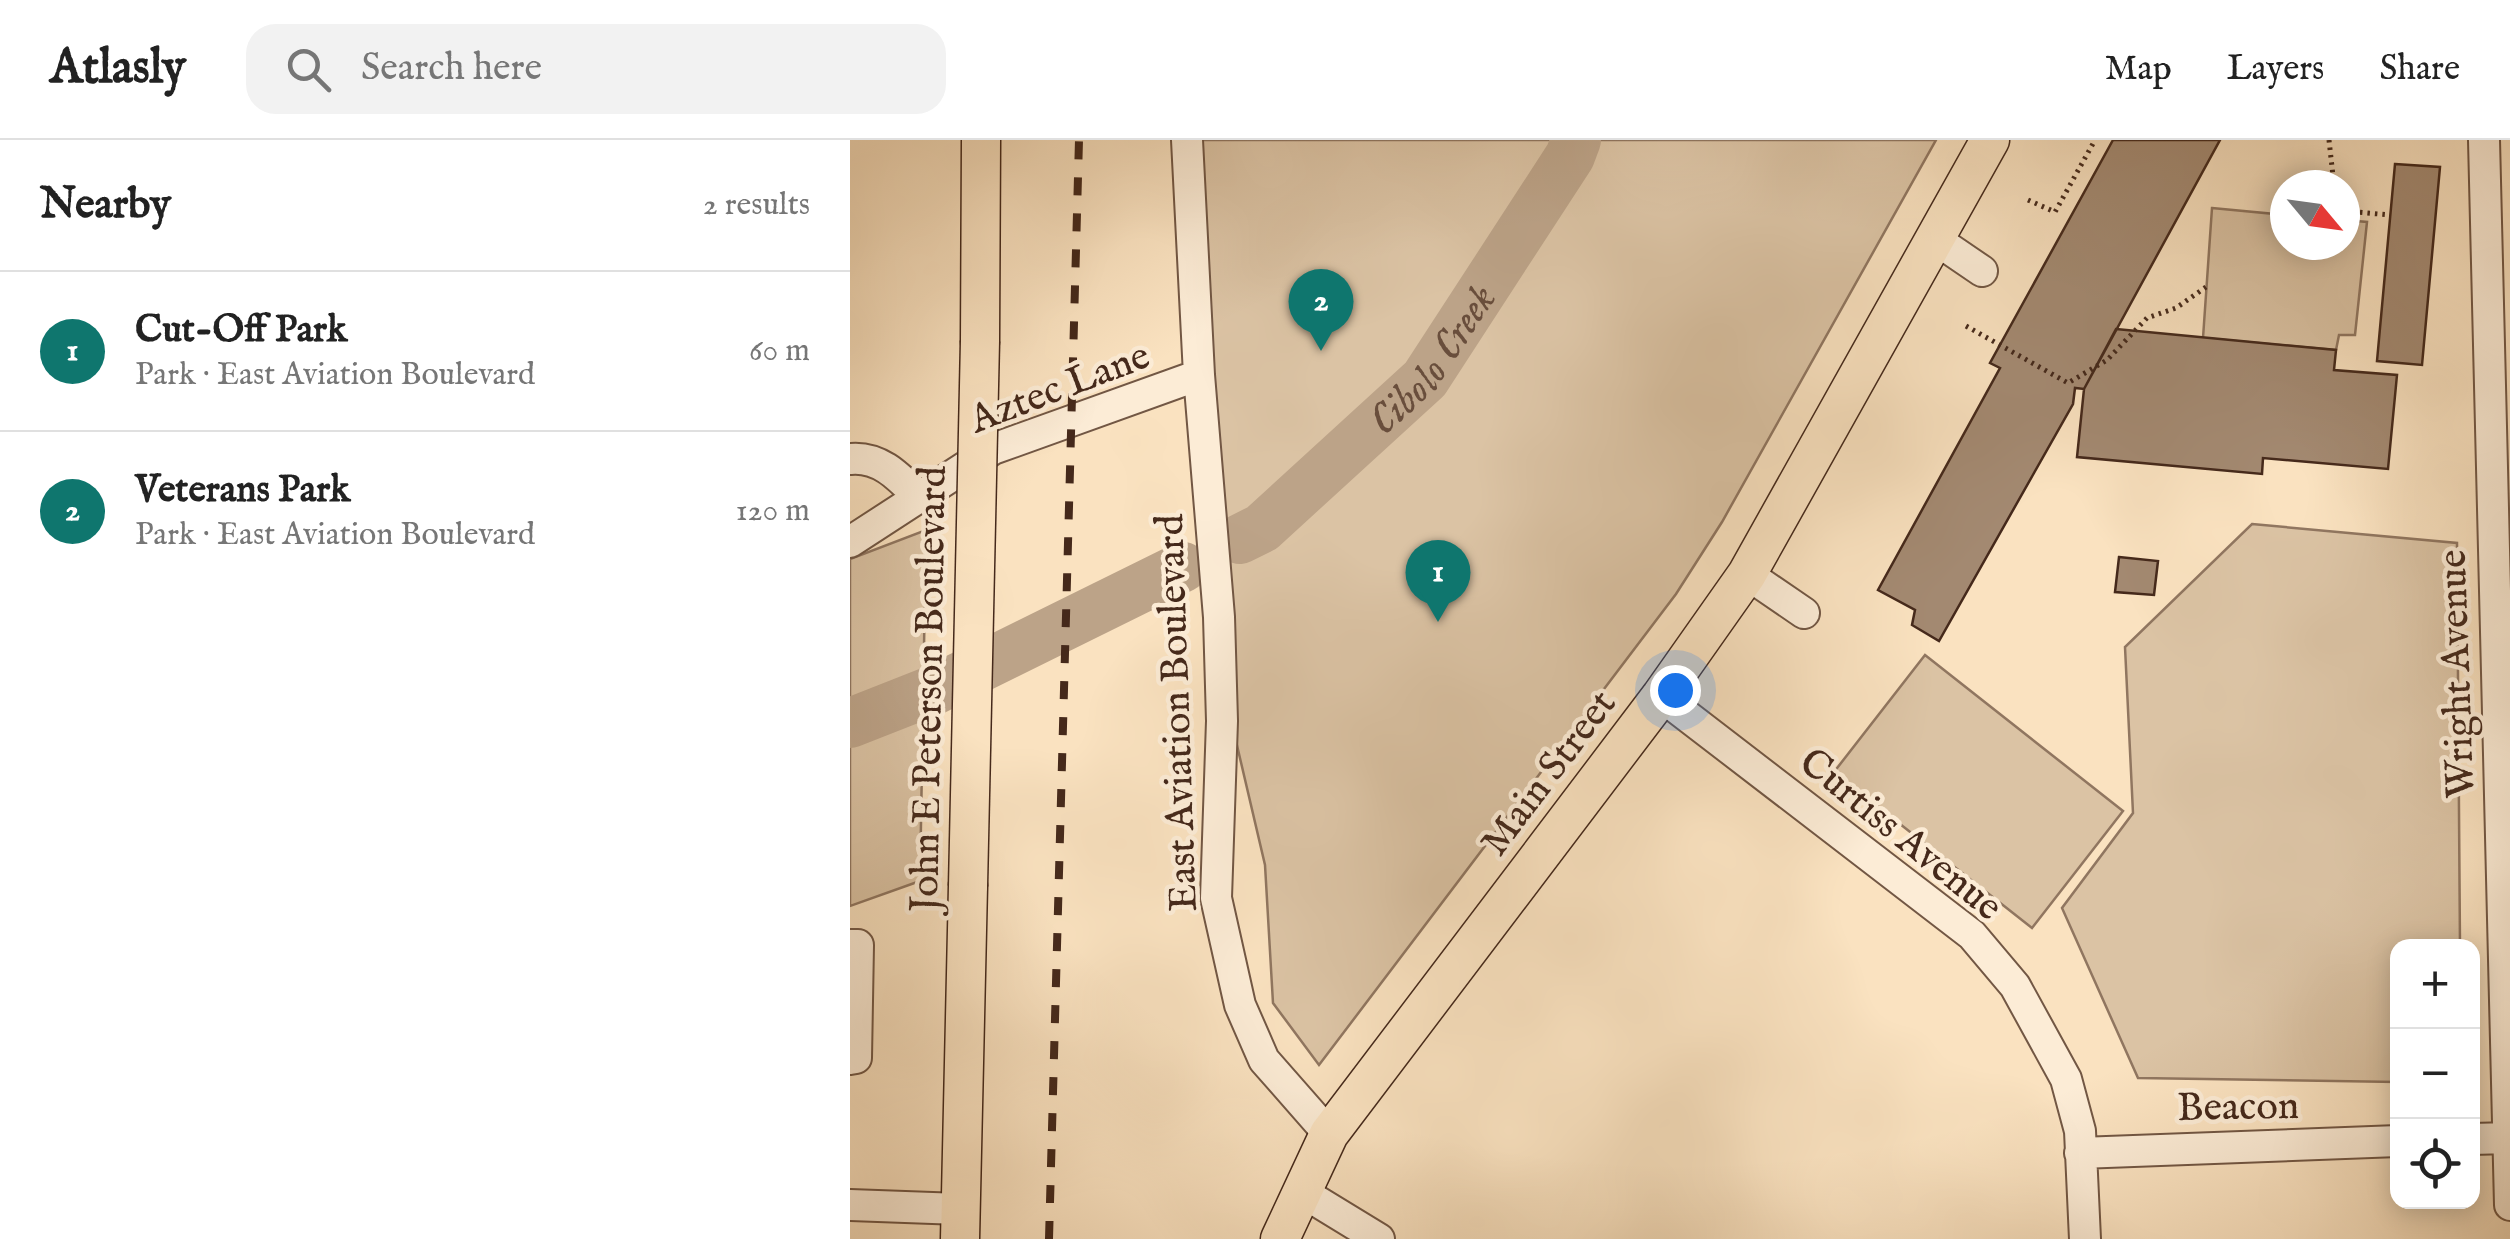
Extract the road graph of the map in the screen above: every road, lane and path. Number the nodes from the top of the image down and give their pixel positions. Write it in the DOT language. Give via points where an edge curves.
graph roads {
  1 [pos="981,140"];
  2 [pos="1187,140"];
  3 [pos="1990,140"];
  4 [pos="2095,140"];
  5 [pos="2329,140"];
  6 [pos="2484,140"];
  7 [pos="2332,170"];
  8 [pos="2028,200"];
  9 [pos="2360,212"];
  10 [pos="2390,215"];
  11 [pos="1935,239"];
  12 [pos="1982,270"];
  13 [pos="2206,287"];
  14 [pos="1966,326"];
  15 [pos="1199,375"];
  16 [pos="850,459"];
  17 [pos="2499,459"];
  18 [pos="919,496"];
  19 [pos="850,542"];
  20 [pos="1747,574"];
  21 [pos="1804,613"];
  22 [pos="1661,696"];
  23 [pos="850,945"];
  24 [pos="850,1059"];
  25 [pos="1328,1134"];
  26 [pos="2509,1138"];
  27 [pos="2480,1139"];
  28 [pos="2390,1141"];
  29 [pos="2080,1153"];
  30 [pos="1302,1192"];
  31 [pos="850,1205"];
  32 [pos="2510,1205"];
  33 [pos="960,1224"];
  34 [pos="1280,1239"];
  35 [pos="1379,1239"];
  36 [pos="2085,1239"];
  1 -- 33 [label="main road, John E Peterson Boulevard, bridge"];
  2 -- 15 [label="street, East Aviation Boulevard"];
  3 -- 11 [label="main road, Main Street"];
  4 -- 8 [label="path" via="2055,212"];
  5 -- 7 [label="path"];
  6 -- 17 [label="street, Wright Avenue"];
  9 -- 10 [label="path"];
  11 -- 12 [label="street"];
  11 -- 20 [label="main road, Main Street"];
  13 -- 14 [label="path" via="2147,318 2107,360 2068,383"];
  15 -- 18 [label="street, Aztec Lane" via="992,449"];
  15 -- 25 [label="street, East Aviation Boulevard" via="1220,616 1216,898 1225,952 1264,1060"];
  16 -- 18 [label="street" via="866,458 895,473"];
  17 -- 26 [label="street, Wright Avenue"];
  18 -- 19 [label="street, Aztec Lane"];
  20 -- 21 [label="street"];
  20 -- 22 [label="main road, Main Street"];
  22 -- 25 [label="main road, Main Street"];
  22 -- 29 [label="street, Curtiss Avenue" via="1972,935 2044,1032 2066,1079"];
  23 -- 24 [label="street" via="858,945 856,1058"];
  25 -- 30 [label="main road, Main Street"];
  26 -- 27 [label="street"];
  26 -- 32 [label="street, Wright Avenue"];
  28 -- 29 [label="street, Beacon"];
  29 -- 36 [label="street, Curtiss Avenue"];
  30 -- 34 [label="main road, Main Street"];
  30 -- 35 [label="street"];
  31 -- 33 [label="street"];
}
